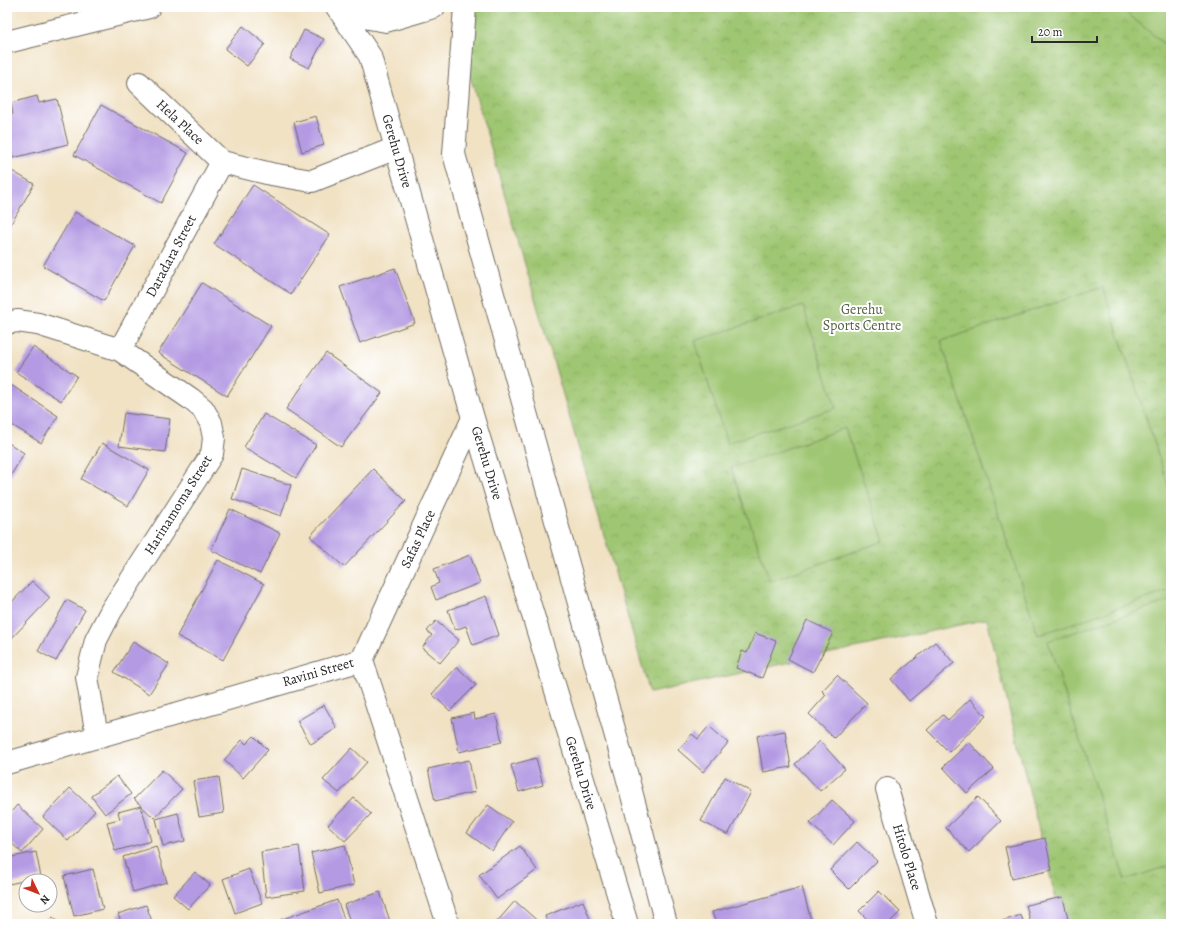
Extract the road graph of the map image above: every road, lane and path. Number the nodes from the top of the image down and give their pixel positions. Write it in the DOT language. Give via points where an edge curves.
graph roads {
  1 [pos="149,7"];
  2 [pos="338,7"];
  3 [pos="434,7"];
  4 [pos="465,7"];
  5 [pos="7,42"];
  6 [pos="139,83"];
  7 [pos="396,148"];
  8 [pos="222,162"];
  9 [pos="7,324"];
  10 [pos="120,350"];
  11 [pos="473,418"];
  12 [pos="362,660"];
  13 [pos="97,736"];
  14 [pos="7,763"];
  15 [pos="887,789"];
  16 [pos="448,924"];
  17 [pos="627,924"];
  18 [pos="666,924"];
  19 [pos="927,924"];
  1 -- 5 [label="street"];
  2 -- 3 [label="street" via="358,16 386,21"];
  2 -- 7 [label="street, Gerehu Drive" via="370,56"];
  4 -- 18 [label="street" via="454,154"];
  6 -- 8 [label="street, Hela Place"];
  7 -- 8 [label="street" via="312,182"];
  7 -- 11 [label="street, Gerehu Drive"];
  8 -- 10 [label="street, Daradara Street"];
  9 -- 10 [label="street, Harinamoma Street" via="17,321 38,324"];
  10 -- 13 [label="street, Harinamoma Street" via="203,409 211,423 214,438 212,454 111,611 96,640 87,677"];
  11 -- 12 [label="street, Safas Place"];
  11 -- 17 [label="street, Gerehu Drive"];
  12 -- 13 [label="street, Ravini Street"];
  12 -- 16 [label="street, Ravini Street"];
  13 -- 14 [label="street, Ravini Street"];
  15 -- 19 [label="street, Hitolo Place"];
}
